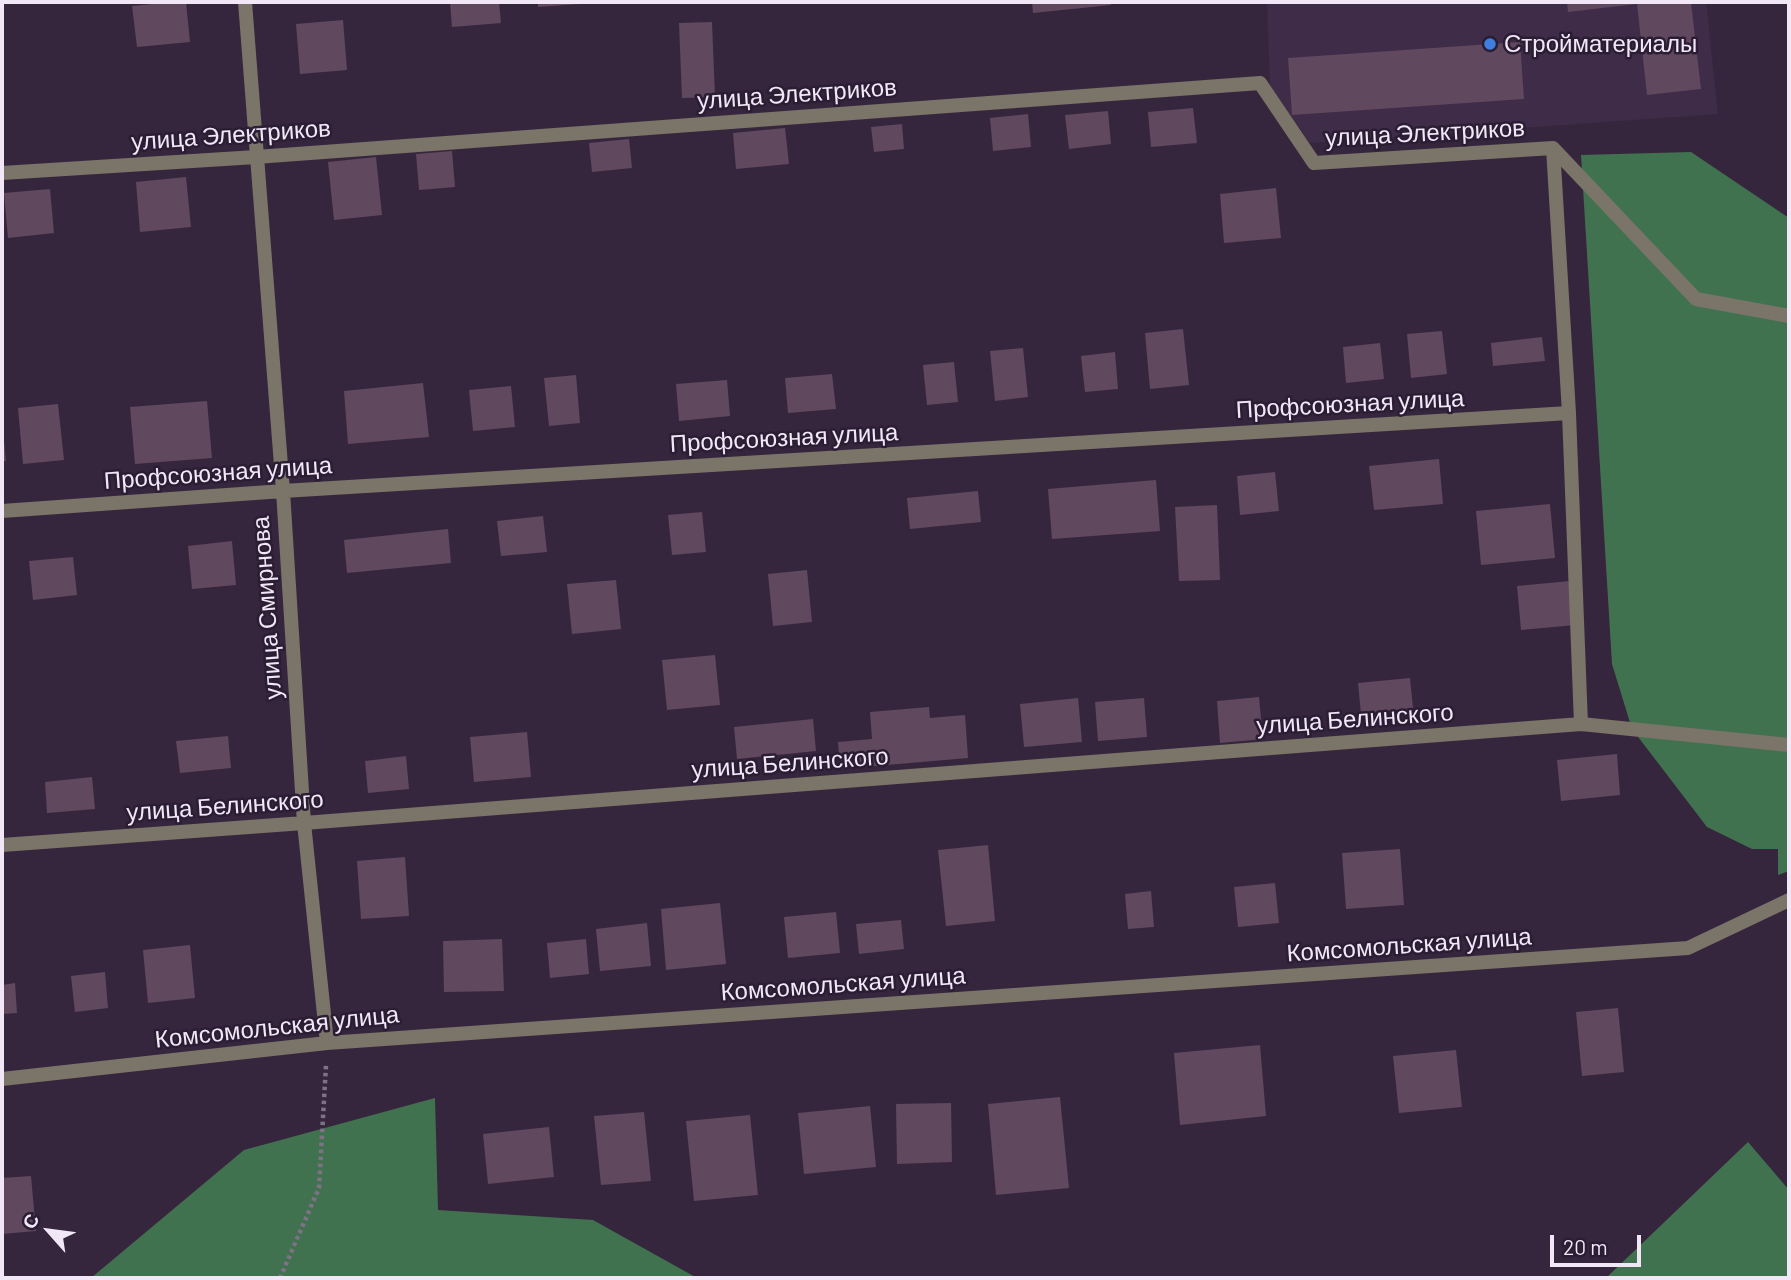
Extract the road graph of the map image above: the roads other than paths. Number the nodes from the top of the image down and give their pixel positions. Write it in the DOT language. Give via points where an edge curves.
graph roads {
  1 [pos="245,2"];
  2 [pos="1553,148"];
  3 [pos="256,157"];
  4 [pos="2,173"];
  5 [pos="1789,316"];
  6 [pos="1569,413"];
  7 [pos="283,491"];
  8 [pos="2,511"];
  9 [pos="1581,724"];
  10 [pos="1789,746"];
  11 [pos="304,824"];
  12 [pos="2,845"];
  13 [pos="1789,900"];
  14 [pos="327,1043"];
  15 [pos="2,1079"];
  1 -- 3 [label="street, улица Смирнова"];
  2 -- 3 [label="street, улица Электриков" via="1314,163 1260,83"];
  2 -- 5 [label="street" via="1696,299"];
  2 -- 6 [label="street"];
  3 -- 4 [label="street, улица Электриков"];
  3 -- 7 [label="street, улица Смирнова"];
  6 -- 7 [label="street, Профсоюзная улица"];
  6 -- 9 [label="street"];
  7 -- 8 [label="street, Профсоюзная улица"];
  7 -- 11 [label="street, улица Смирнова"];
  9 -- 10 [label="street, улица Белинского"];
  9 -- 11 [label="street, улица Белинского"];
  11 -- 12 [label="street, улица Белинского"];
  11 -- 14 [label="street, улица Смирнова"];
  13 -- 14 [label="street, Комсомольская улица" via="1688,948"];
  14 -- 15 [label="street, Комсомольская улица"];
}
